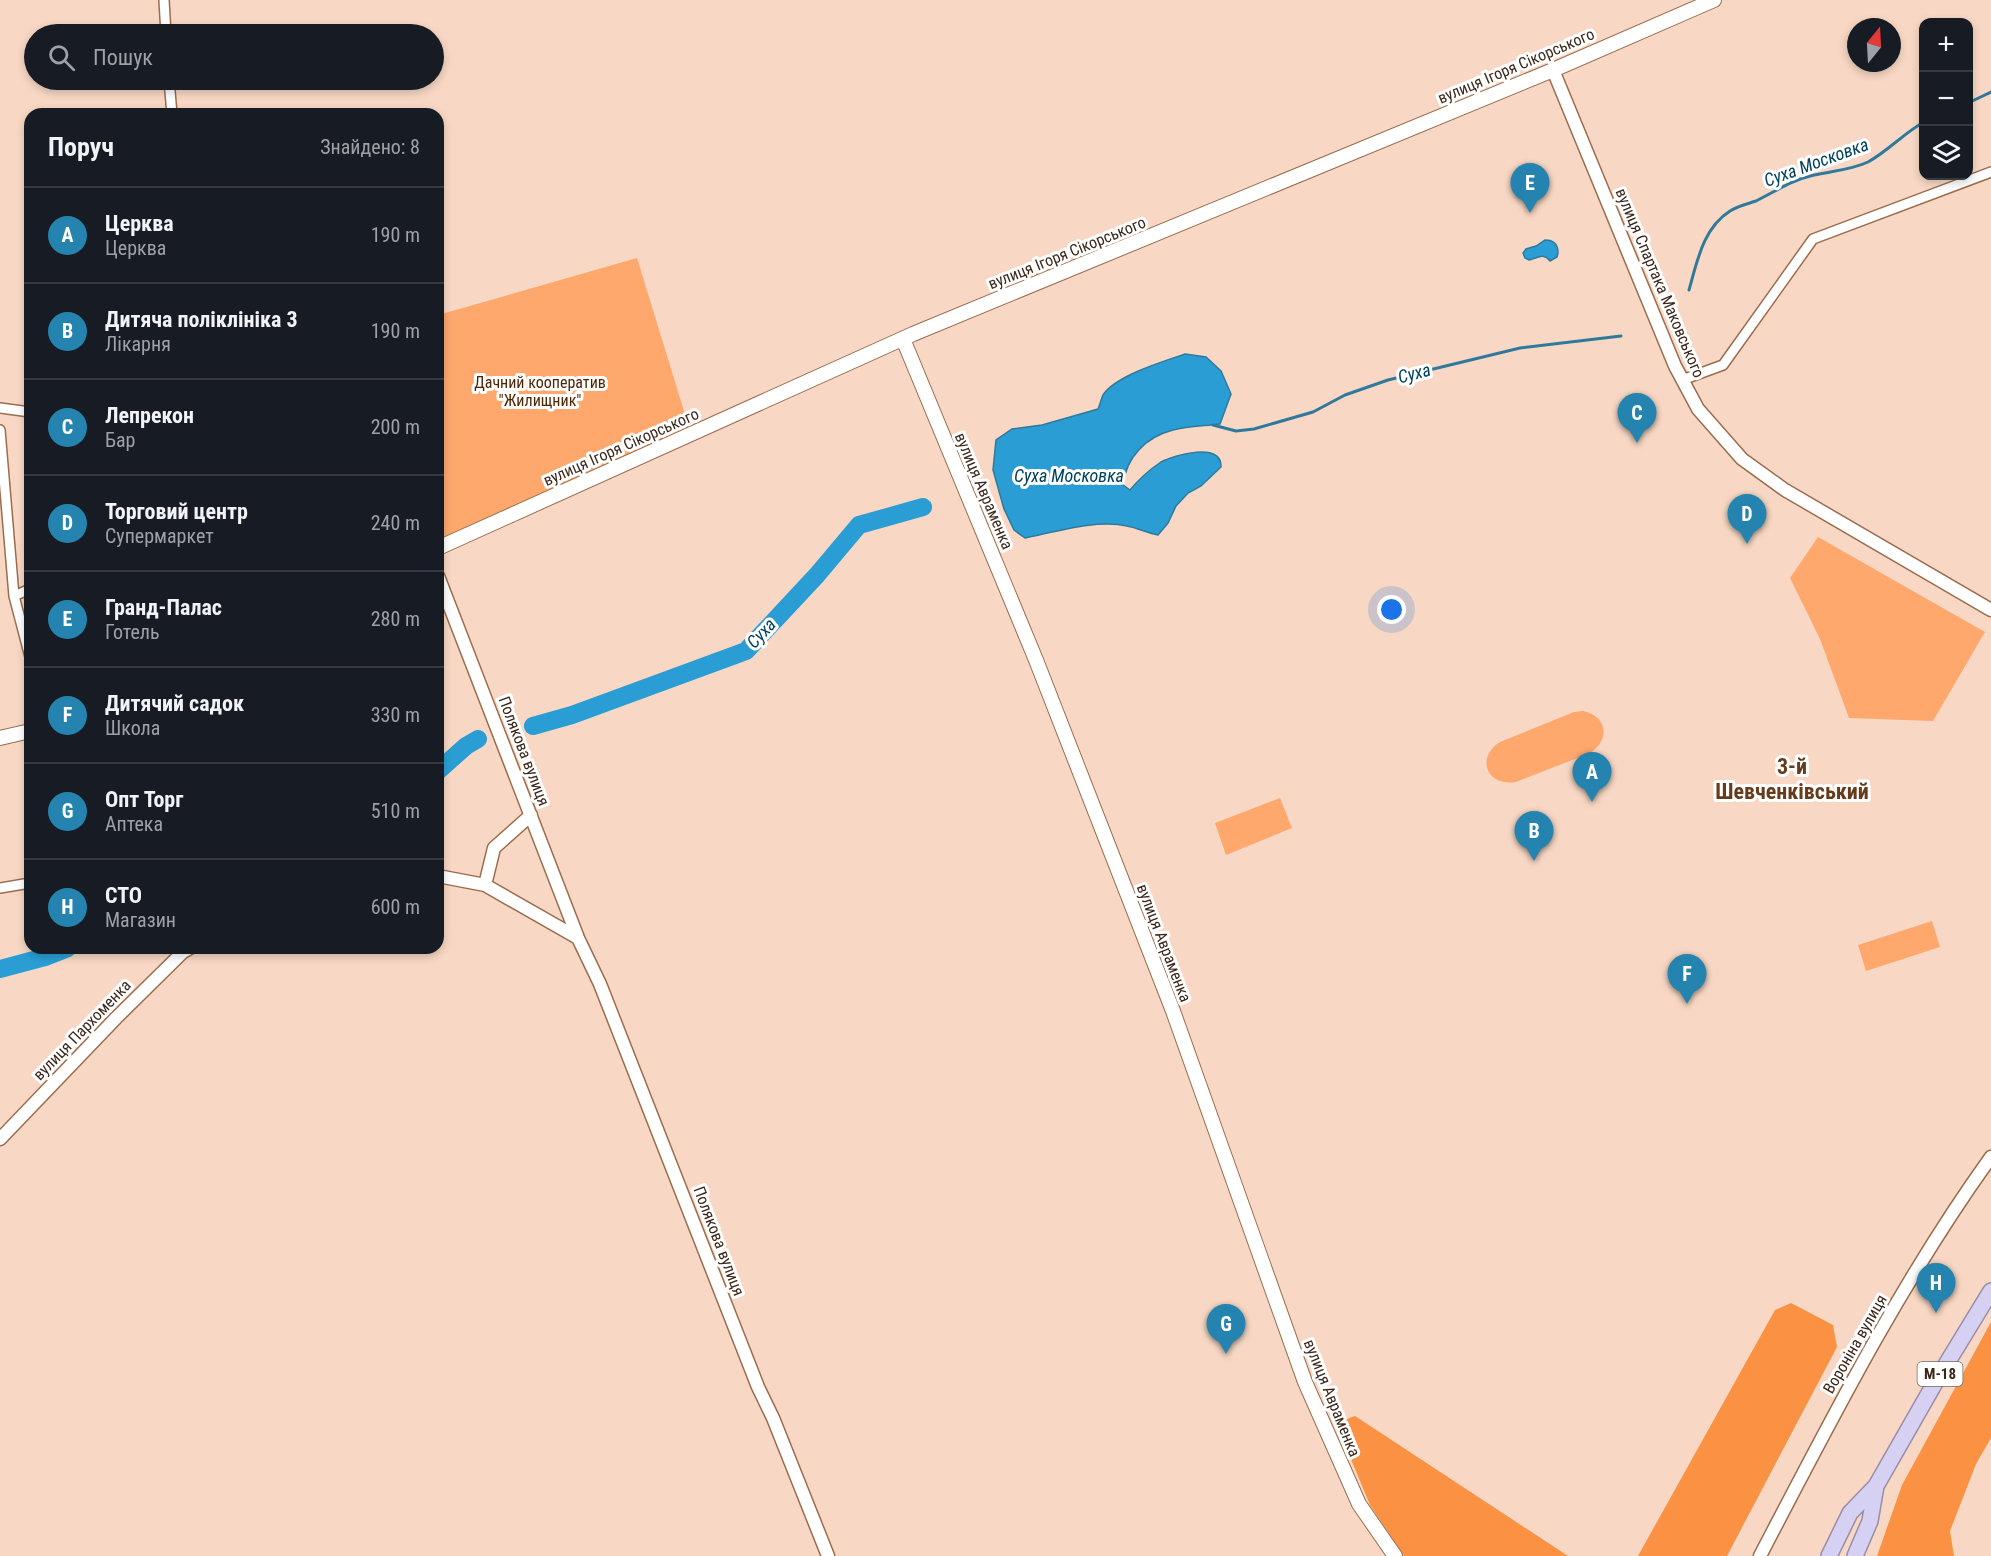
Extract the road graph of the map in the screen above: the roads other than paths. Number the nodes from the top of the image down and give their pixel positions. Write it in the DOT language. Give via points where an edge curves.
graph roads {
  1 [pos="164,0"];
  2 [pos="1714,0"];
  3 [pos="165,24"];
  4 [pos="1553,70"];
  5 [pos="170,90"];
  6 [pos="171,108"];
  7 [pos="1991,172"];
  8 [pos="903,339"];
  9 [pos="1682,380"];
  10 [pos="0,408"];
  11 [pos="24,411"];
  12 [pos="0,430"];
  13 [pos="444,545"];
  14 [pos="444,591"];
  15 [pos="24,592"];
  16 [pos="14,596"];
  17 [pos="1991,610"];
  18 [pos="24,634"];
  19 [pos="24,732"];
  20 [pos="0,738"];
  21 [pos="531,815"];
  22 [pos="444,877"];
  23 [pos="24,884"];
  24 [pos="485,885"];
  25 [pos="0,888"];
  26 [pos="578,938"];
  27 [pos="181,954"];
  28 [pos="0,1139"];
  29 [pos="1991,1157"];
  30 [pos="1991,1290"];
  31 [pos="1876,1486"];
  32 [pos="828,1556"];
  33 [pos="1395,1556"];
  34 [pos="1760,1556"];
  35 [pos="1830,1556"];
  36 [pos="1855,1556"];
  1 -- 3 [label="street"];
  2 -- 4 [label="main road, вулиця Ігоря Сікорського"];
  4 -- 8 [label="main road, вулиця Ігоря Сікорського"];
  4 -- 9 [label="street, вулиця Спартака Маковського"];
  5 -- 6 [label="street"];
  7 -- 9 [label="street" via="1813,239 1723,365"];
  8 -- 13 [label="main road, вулиця Ігоря Сікорського"];
  8 -- 33 [label="main road, вулиця Авраменка" via="1036,660 1173,1011 1305,1382 1359,1504"];
  9 -- 17 [label="street, вулиця Спартака Маковського" via="1698,409 1742,459 1785,490"];
  10 -- 11 [label="street"];
  12 -- 16 [label="street"];
  14 -- 21 [label="street, Полякова вулиця"];
  15 -- 16 [label="street"];
  16 -- 18 [label="street"];
  19 -- 20 [label="main road"];
  21 -- 24 [label="street" via="494,848"];
  21 -- 26 [label="street, Полякова вулиця"];
  22 -- 24 [label="street"];
  23 -- 25 [label="street"];
  24 -- 26 [label="street"];
  26 -- 32 [label="street, Полякова вулиця" via="600,984"];
  27 -- 28 [label="street, вулиця Пархоменка"];
  29 -- 34 [label="street, Вороніна вулиця" via="1916,1270"];
  30 -- 31 [label="highway, М-18"];
  31 -- 35 [label="highway, М-18" via="1850,1513"];
  31 -- 36 [label="highway, М-18" via="1870,1521"];
}
